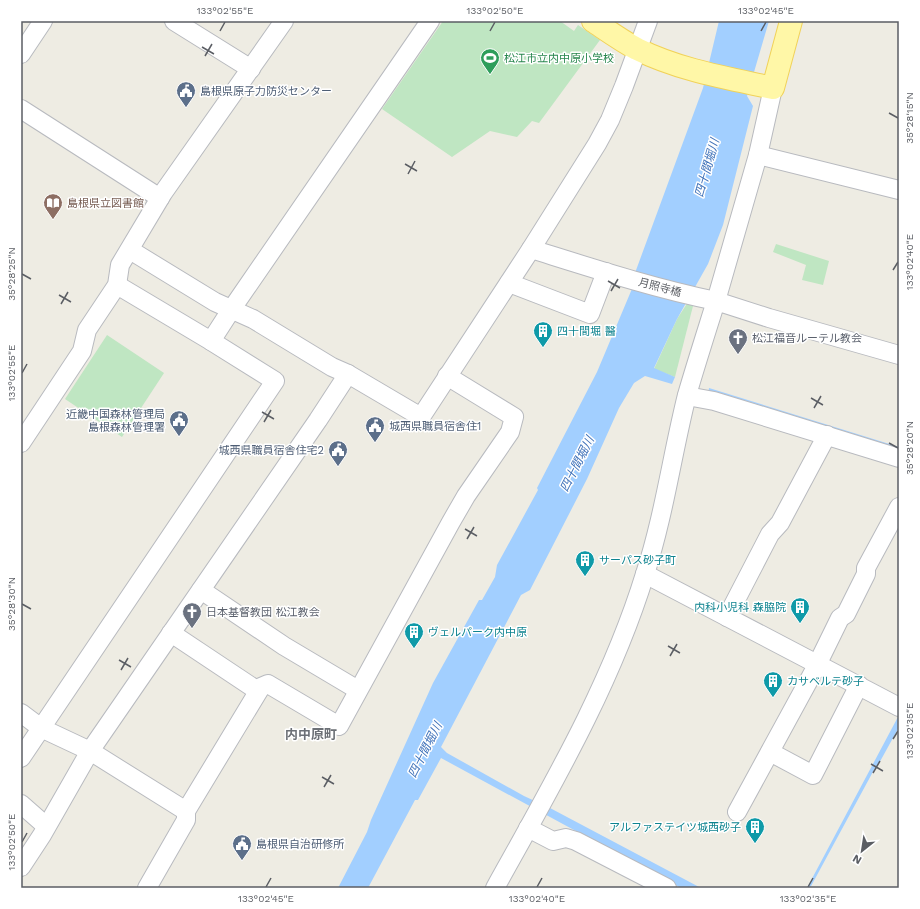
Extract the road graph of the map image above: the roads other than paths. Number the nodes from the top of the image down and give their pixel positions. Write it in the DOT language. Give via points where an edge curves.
graph roads {
  1 [pos="43,21"];
  2 [pos="174,21"];
  3 [pos="284,21"];
  4 [pos="430,21"];
  5 [pos="593,21"];
  6 [pos="648,21"];
  7 [pos="791,21"];
  8 [pos="638,49"];
  9 [pos="21,54"];
  10 [pos="251,69"];
  11 [pos="764,86"];
  12 [pos="21,109"];
  13 [pos="758,155"];
  14 [pos="899,190"];
  15 [pos="160,198"];
  16 [pos="531,249"];
  17 [pos="130,250"];
  18 [pos="606,272"];
  19 [pos="509,282"];
  20 [pos="117,285"];
  21 [pos="716,301"];
  22 [pos="231,310"];
  23 [pos="211,340"];
  24 [pos="899,355"];
  25 [pos="348,374"];
  26 [pos="447,376"];
  27 [pos="687,396"];
  28 [pos="827,435"];
  29 [pos="21,443"];
  30 [pos="899,458"];
  31 [pos="899,507"];
  32 [pos="645,574"];
  33 [pos="201,590"];
  34 [pos="727,617"];
  35 [pos="171,633"];
  36 [pos="816,663"];
  37 [pos="859,685"];
  38 [pos="358,690"];
  39 [pos="258,691"];
  40 [pos="899,707"];
  41 [pos="21,713"];
  42 [pos="41,728"];
  43 [pos="90,751"];
  44 [pos="770,752"];
  45 [pos="21,758"];
  46 [pos="21,804"];
  47 [pos="186,811"];
  48 [pos="737,812"];
  49 [pos="535,814"];
  50 [pos="46,826"];
  51 [pos="21,867"];
  52 [pos="147,888"];
  53 [pos="495,888"];
  54 [pos="667,888"];
  1 -- 9 [label="street"];
  2 -- 10 [label="street"];
  3 -- 10 [label="street"];
  4 -- 22 [label="street"];
  5 -- 8 [label="main road"];
  6 -- 8 [label="street"];
  7 -- 11 [label="main road"];
  8 -- 11 [label="main road" via="672,64"];
  8 -- 16 [label="street" via="604,132"];
  10 -- 15 [label="street"];
  11 -- 13 [label="street"];
  12 -- 15 [label="street"];
  13 -- 14 [label="street"];
  13 -- 21 [label="street"];
  15 -- 17 [label="street"];
  16 -- 18 [label="street, 月照寺橋"];
  16 -- 19 [label="street"];
  17 -- 20 [label="street" via="120,265"];
  17 -- 22 [label="street"];
  18 -- 19 [label="street" via="590,314"];
  18 -- 21 [label="street, 月照寺橋"];
  19 -- 26 [label="street"];
  20 -- 23 [label="street"];
  20 -- 29 [label="street" via="88,330 82,351"];
  21 -- 24 [label="street, 月照寺橋"];
  21 -- 27 [label="street"];
  22 -- 23 [label="street"];
  22 -- 25 [label="street" via="253,319 332,368"];
  23 -- 42 [label="street" via="274,381"];
  25 -- 26 [label="street" via="421,417"];
  25 -- 33 [label="street"];
  26 -- 38 [label="street" via="514,417 510,432 466,496"];
  27 -- 28 [label="street" via="714,401"];
  27 -- 32 [label="street" via="663,509"];
  28 -- 30 [label="street"];
  28 -- 34 [label="street" via="780,523 770,534"];
  31 -- 36 [label="street" via="866,568 866,574 846,614 840,618"];
  32 -- 34 [label="street"];
  32 -- 49 [label="street" via="629,621 582,729"];
  33 -- 35 [label="street"];
  33 -- 38 [label="street" via="284,646"];
  34 -- 36 [label="street"];
  35 -- 39 [label="street"];
  35 -- 43 [label="street"];
  36 -- 37 [label="street"];
  36 -- 44 [label="street"];
  37 -- 40 [label="street"];
  37 -- 44 [label="street" via="813,774"];
  38 -- 39 [label="street" via="339,726 268,684"];
  39 -- 47 [label="street"];
  41 -- 42 [label="street"];
  42 -- 43 [label="street"];
  42 -- 45 [label="street"];
  43 -- 47 [label="street"];
  43 -- 50 [label="street"];
  44 -- 48 [label="street"];
  46 -- 50 [label="street"];
  47 -- 52 [label="street" via="186,820"];
  49 -- 53 [label="street"];
  49 -- 54 [label="street" via="553,841 566,838 576,841"];
  50 -- 51 [label="street"];
}
